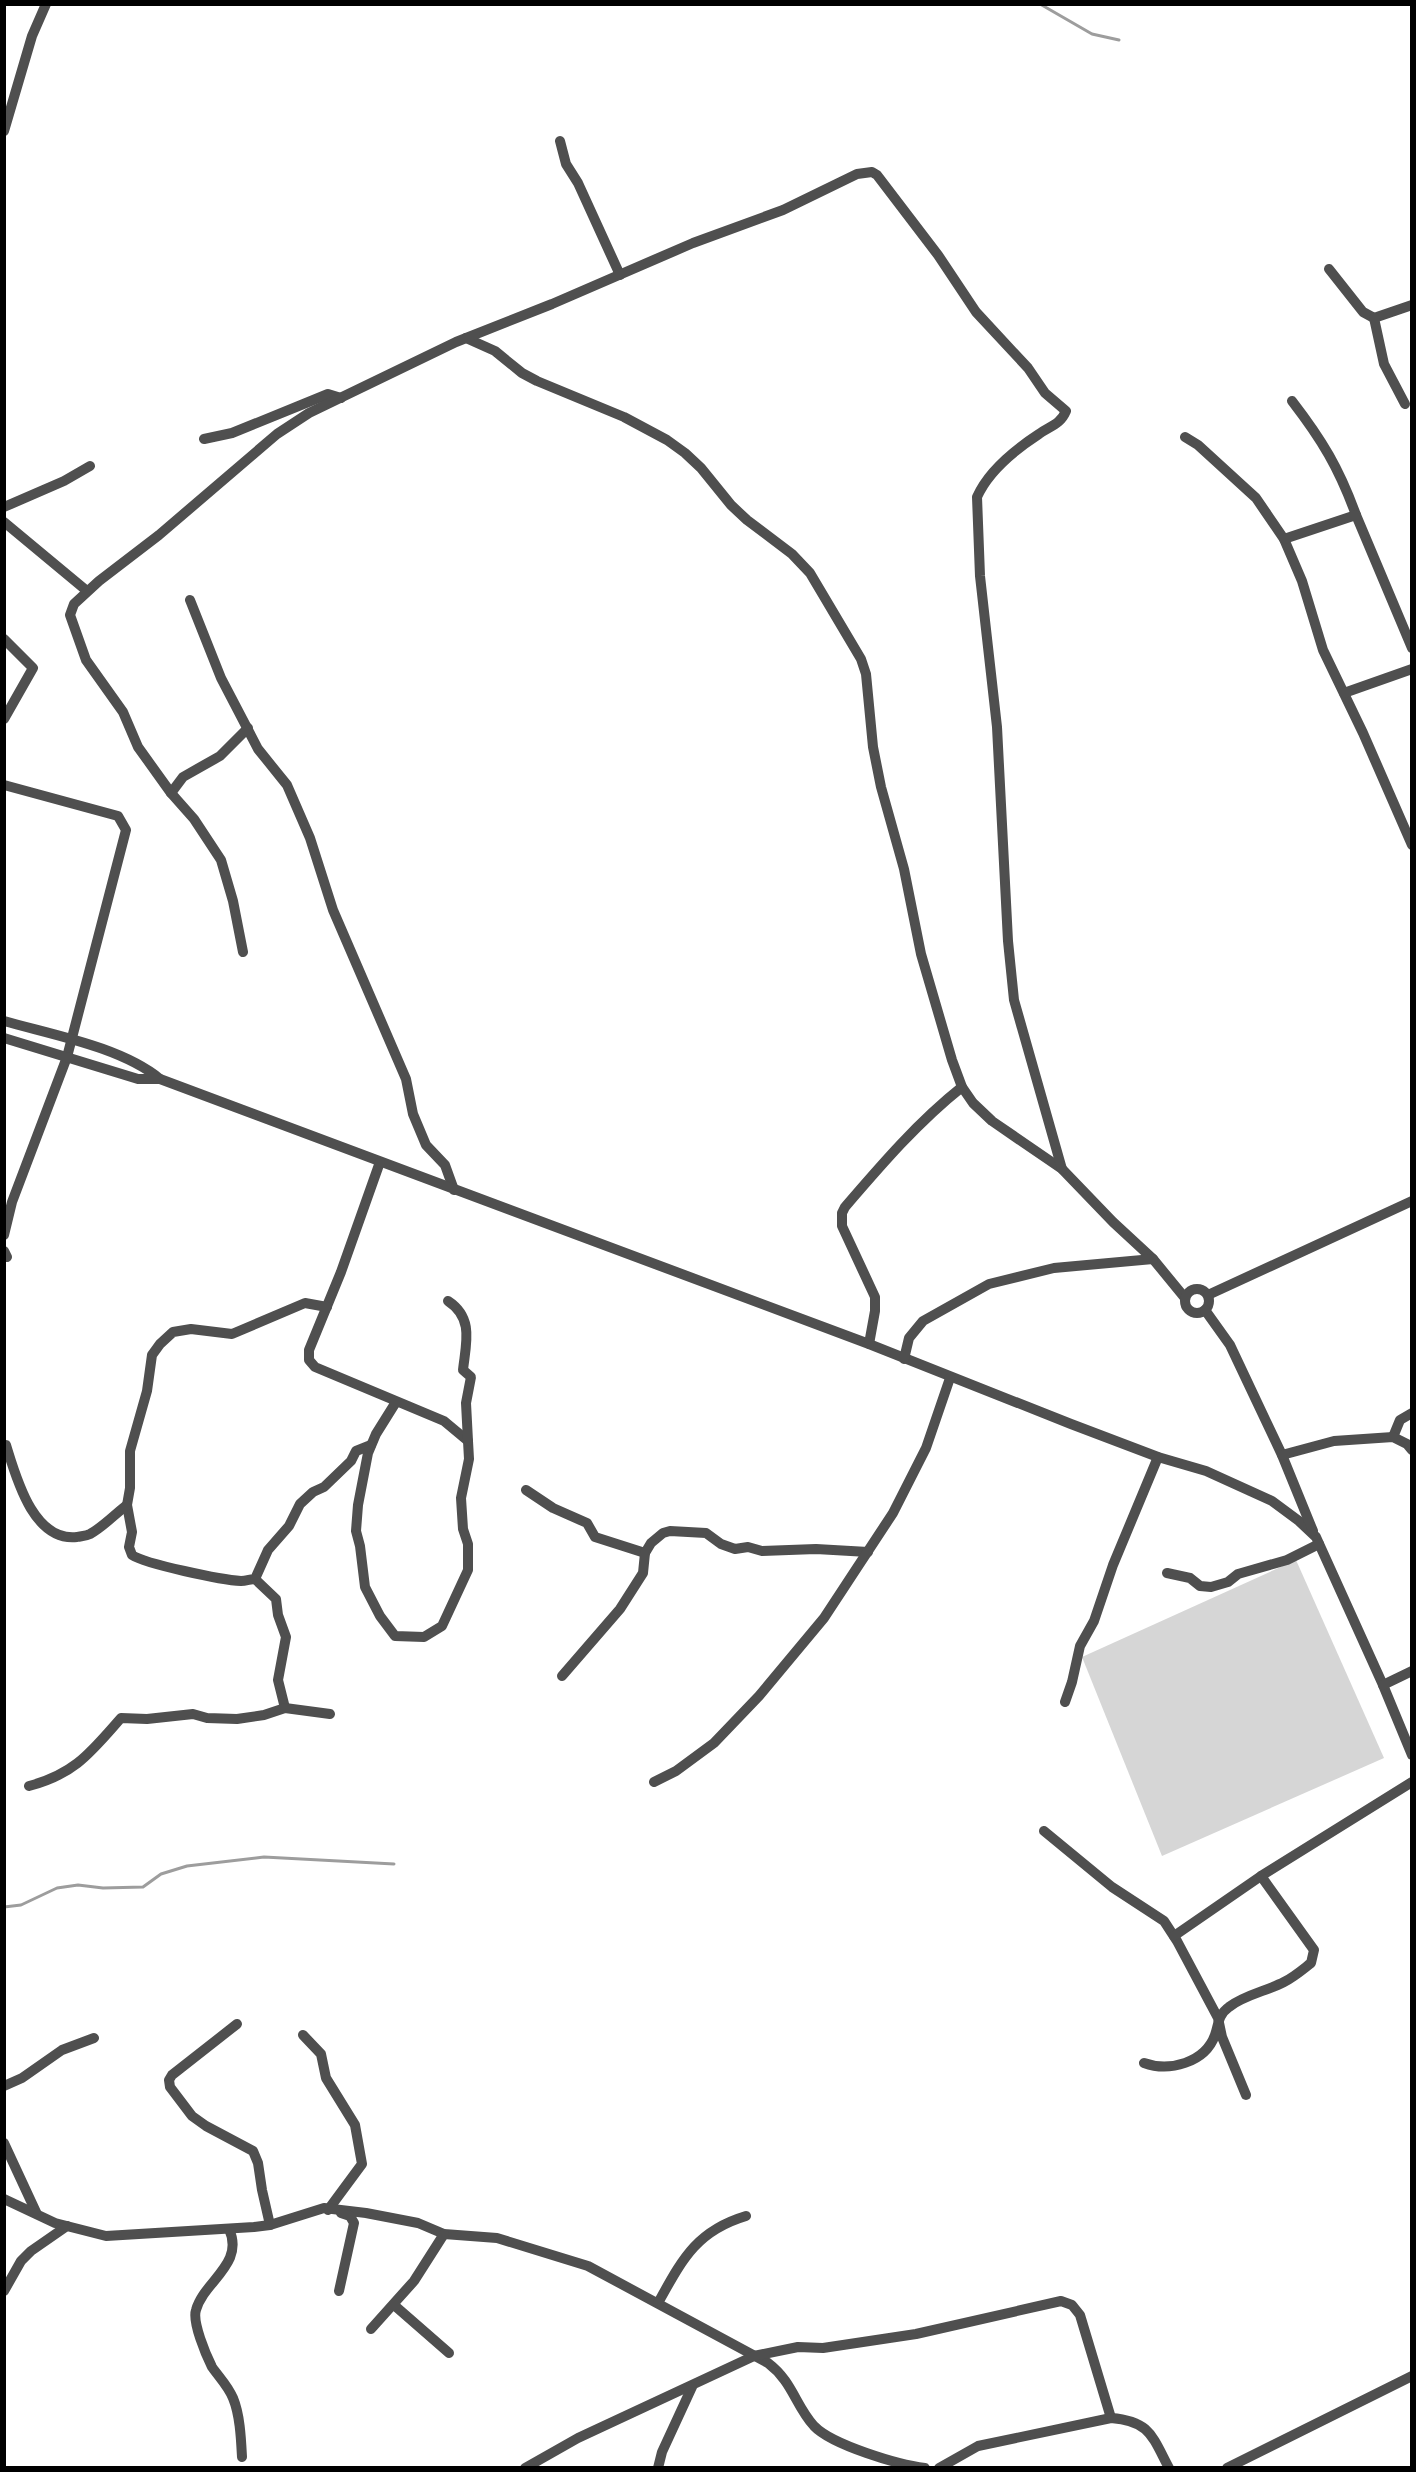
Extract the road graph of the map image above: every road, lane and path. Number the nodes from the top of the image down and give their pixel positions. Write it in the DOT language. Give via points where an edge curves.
graph roads {
  1 [pos="46,4"];
  2 [pos="4,131"];
  3 [pos="560,141"];
  4 [pos="1329,269"];
  5 [pos="620,275"];
  6 [pos="1412,305"];
  7 [pos="1374,318"];
  8 [pos="466,338"];
  9 [pos="341,398"];
  10 [pos="1292,401"];
  11 [pos="1405,404"];
  12 [pos="1185,437"];
  13 [pos="204,439"];
  14 [pos="90,466"];
  15 [pos="4,507"];
  16 [pos="1356,515"];
  17 [pos="4,522"];
  18 [pos="1284,539"];
  19 [pos="87,591"];
  20 [pos="190,600"];
  21 [pos="4,639"];
  22 [pos="1412,648"];
  23 [pos="1412,669"];
  24 [pos="1344,693"];
  25 [pos="4,719"];
  26 [pos="248,728"];
  27 [pos="4,785"];
  28 [pos="171,793"];
  29 [pos="1411,841"];
  30 [pos="243,952"];
  31 [pos="4,1021"];
  32 [pos="4,1038"];
  33 [pos="72,1040"];
  34 [pos="67,1057"];
  35 [pos="160,1079"];
  36 [pos="962,1087"];
  37 [pos="380,1162"];
  38 [pos="1062,1169"];
  39 [pos="454,1190"];
  40 [pos="1412,1201"];
  41 [pos="4,1235"];
  42 [pos="1153,1259"];
  43 [pos="1208,1295"];
  44 [pos="1185,1298"];
  45 [pos="448,1301"];
  46 [pos="327,1307"];
  47 [pos="1205,1310"];
  48 [pos="869,1344"];
  49 [pos="904,1359"];
  50 [pos="950,1378"];
  51 [pos="396,1402"];
  52 [pos="1412,1413"];
  53 [pos="1393,1437"];
  54 [pos="468,1441"];
  55 [pos="6,1445"];
  56 [pos="371,1445"];
  57 [pos="1412,1450"];
  58 [pos="1282,1455"];
  59 [pos="1158,1457"];
  60 [pos="526,1490"];
  61 [pos="127,1505"];
  62 [pos="1317,1541"];
  63 [pos="868,1552"];
  64 [pos="645,1553"];
  65 [pos="1167,1573"];
  66 [pos="255,1578"];
  67 [pos="1412,1671"];
  68 [pos="562,1676"];
  69 [pos="1383,1685"];
  70 [pos="1065,1702"];
  71 [pos="285,1708"];
  72 [pos="330,1714"];
  73 [pos="1412,1755"];
  74 [pos="654,1782"];
  75 [pos="1412,1782"];
  76 [pos="29,1786"];
  77 [pos="1044,1831"];
  78 [pos="1261,1876"];
  79 [pos="1174,1936"];
  80 [pos="1218,2018"];
  81 [pos="237,2024"];
  82 [pos="303,2035"];
  83 [pos="94,2038"];
  84 [pos="1144,2063"];
  85 [pos="4,2086"];
  86 [pos="1246,2095"];
  87 [pos="4,2143"];
  88 [pos="4,2199"];
  89 [pos="323,2210"];
  90 [pos="36,2212"];
  91 [pos="746,2216"];
  92 [pos="270,2225"];
  93 [pos="67,2226"];
  94 [pos="230,2229"];
  95 [pos="444,2234"];
  96 [pos="339,2290"];
  97 [pos="4,2291"];
  98 [pos="658,2303"];
  99 [pos="394,2305"];
  100 [pos="371,2330"];
  101 [pos="449,2353"];
  102 [pos="754,2356"];
  103 [pos="1412,2376"];
  104 [pos="692,2386"];
  105 [pos="1111,2418"];
  106 [pos="242,2457"];
  107 [pos="525,2468"];
  108 [pos="658,2468"];
  109 [pos="925,2468"];
  110 [pos="939,2468"];
  111 [pos="1169,2468"];
  112 [pos="1227,2468"];
  1 -- 2 [label="street" via="32,36"];
  3 -- 5 [label="street" via="566,164 579,183"];
  4 -- 7 [label="street" via="1363,312"];
  5 -- 8 [label="street"];
  5 -- 38 [label="street" via="783,210 857,174 872,172 915,223 976,312 1028,368 1045,393 1066,411 1061,422 1021,447 981,487 977,497 980,576 997,727 1014,1000"];
  6 -- 7 [label="street"];
  7 -- 11 [label="street" via="1384,364"];
  8 -- 9 [label="street"];
  8 -- 36 [label="street" via="495,351 537,381 624,417 666,440 702,468 731,505 810,573 867,674 873,747 881,787 904,869 921,954"];
  9 -- 13 [label="street" via="327,394 232,433"];
  9 -- 19 [label="street" via="277,434"];
  10 -- 16 [label="street" via="1317,433 1342,476"];
  12 -- 18 [label="street" via="1256,498"];
  14 -- 15 [label="street"];
  16 -- 18 [label="street"];
  16 -- 22 [label="street"];
  17 -- 19 [label="street"];
  18 -- 24 [label="street" via="1302,581 1323,650"];
  19 -- 28 [label="street" via="74,604 70,615 83,653 123,712 138,747"];
  20 -- 26 [label="street" via="221,678"];
  21 -- 25 [label="street" via="33,668"];
  23 -- 24 [label="street"];
  24 -- 29 [label="street"];
  26 -- 28 [label="street" via="220,756 183,777"];
  26 -- 39 [label="street" via="267,762 287,784 310,838 333,910 406,1079 413,1114 426,1145 445,1165"];
  27 -- 33 [label="street" via="118,816 126,830"];
  28 -- 30 [label="street" via="221,860 234,901"];
  31 -- 33 [label="street"];
  32 -- 34 [label="street"];
  33 -- 34 [label="street"];
  33 -- 35 [label="street" via="144,1066"];
  34 -- 35 [label="street" via="138,1079"];
  34 -- 41 [label="street" via="12,1202"];
  35 -- 37 [label="street"];
  36 -- 38 [label="street" via="992,1121"];
  36 -- 48 [label="street" via="905,1138 842,1214 842,1226 875,1298"];
  37 -- 39 [label="street"];
  37 -- 46 [label="street"];
  38 -- 42 [label="street"];
  39 -- 48 [label="street"];
  40 -- 43 [label="street"];
  42 -- 44 [label="street"];
  42 -- 49 [label="street" via="1054,1268 989,1284 923,1321 909,1338"];
  43 -- 44 [label="street" via="1196,1289"];
  43 -- 47 [label="street"];
  44 -- 47 [label="street" via="1191,1311"];
  45 -- 54 [label="street" via="465,1319 463,1370 471,1377 466,1403"];
  46 -- 51 [label="street" via="309,1350 309,1360 315,1367"];
  46 -- 61 [label="street" via="305,1303 232,1334 191,1329 173,1332 160,1344 152,1355 147,1391 130,1451"];
  47 -- 58 [label="street" via="1230,1345"];
  48 -- 49 [label="street"];
  49 -- 50 [label="street"];
  50 -- 59 [label="street"];
  50 -- 63 [label="street" via="926,1448"];
  51 -- 54 [label="street" via="444,1421"];
  51 -- 56 [label="street"];
  52 -- 53 [label="street" via="1400,1420"];
  53 -- 57 [label="street"];
  53 -- 58 [label="street" via="1335,1441"];
  54 -- 56 [label="street" via="469,1459 461,1498 468,1570 442,1626 424,1637 395,1636 365,1587 356,1521"];
  55 -- 61 [label="street" via="30,1510 51,1530 68,1538 89,1535"];
  56 -- 66 [label="street" via="356,1451 324,1487 304,1498 289,1527 268,1550"];
  58 -- 62 [label="street"];
  59 -- 62 [label="street" via="1206,1471 1272,1501"];
  59 -- 70 [label="street" via="1094,1621 1080,1646"];
  60 -- 64 [label="street" via="587,1523 595,1537"];
  61 -- 66 [label="street" via="132,1532 129,1547 137,1558 243,1581"];
  62 -- 65 [label="street" via="1287,1560 1238,1574 1211,1587"];
  62 -- 69 [label="street"];
  63 -- 64 [label="street" via="735,1549 706,1533 670,1531 658,1537"];
  63 -- 74 [label="street" via="824,1618 744,1713 693,1760"];
  64 -- 68 [label="street" via="643,1573 630,1596"];
  66 -- 71 [label="street" via="276,1599 286,1637 278,1680"];
  67 -- 69 [label="street"];
  69 -- 73 [label="street"];
  71 -- 72 [label="street"];
  71 -- 76 [label="street" via="237,1719 193,1714 121,1718 74,1767 53,1780"];
  75 -- 78 [label="street"];
  77 -- 79 [label="street" via="1112,1887 1164,1921"];
  78 -- 79 [label="street"];
  78 -- 80 [label="street" via="1314,1950 1311,1963 1285,1981 1230,2006"];
  79 -- 80 [label="street"];
  80 -- 84 [label="street" via="1214,2036 1205,2049 1180,2066 1167,2068"];
  80 -- 86 [label="street"];
  81 -- 92 [label="street" via="172,2074 170,2087 192,2116 253,2151"];
  82 -- 89 [label="street" via="321,2054 326,2078 356,2125 362,2164"];
  83 -- 85 [label="street" via="62,2050"];
  87 -- 90 [label="street"];
  88 -- 90 [label="street"];
  89 -- 92 [label="street"];
  89 -- 95 [label="street" via="418,2223"];
  89 -- 96 [label="street" via="346,2214 354,2223"];
  90 -- 93 [label="street"];
  91 -- 98 [label="street" via="723,2224 688,2252"];
  92 -- 94 [label="street"];
  93 -- 94 [label="street" via="106,2236"];
  93 -- 97 [label="street" via="21,2261"];
  94 -- 106 [label="street" via="234,2240 228,2261 203,2295 196,2310 196,2322 211,2365 232,2396"];
  95 -- 98 [label="street" via="497,2238 588,2266"];
  95 -- 99 [label="street"];
  98 -- 102 [label="street"];
  99 -- 100 [label="street"];
  99 -- 101 [label="street"];
  102 -- 104 [label="street"];
  102 -- 105 [label="street" via="916,2334 1061,2301 1072,2305 1080,2315"];
  102 -- 109 [label="street" via="780,2373 814,2426 826,2435 874,2455"];
  103 -- 112 [label="street"];
  104 -- 107 [label="street" via="578,2438"];
  104 -- 108 [label="street"];
  105 -- 110 [label="street" via="978,2446"];
  105 -- 111 [label="street" via="1132,2420 1142,2427 1153,2437"];
}
